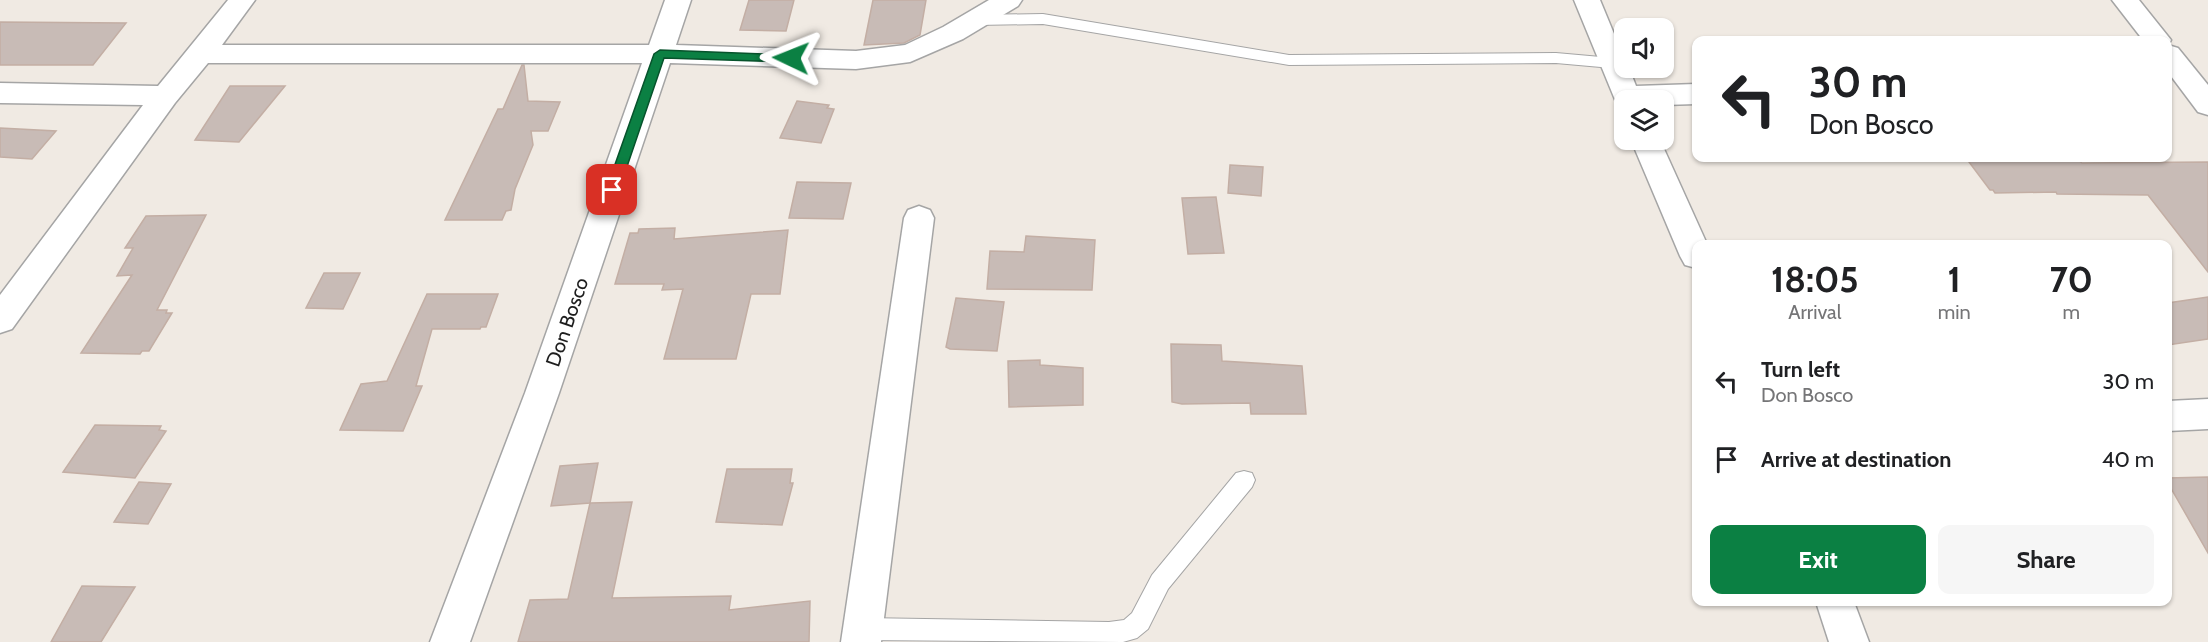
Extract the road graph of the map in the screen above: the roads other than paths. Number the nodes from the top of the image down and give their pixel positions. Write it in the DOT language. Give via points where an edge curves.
graph roads {
  1 [pos="242,0"];
  2 [pos="678,0"];
  3 [pos="1008,0"];
  4 [pos="1587,0"];
  5 [pos="2125,0"];
  6 [pos="976,20"];
  7 [pos="2154,36"];
  8 [pos="201,54"];
  9 [pos="660,54"];
  10 [pos="1612,63"];
  11 [pos="2172,65"];
  12 [pos="2178,81"];
  13 [pos="1624,90"];
  14 [pos="0,93"];
  15 [pos="1692,94"];
  16 [pos="1674,95"];
  17 [pos="165,96"];
  18 [pos="2208,105"];
  19 [pos="1649,150"];
  20 [pos="918,218"];
  21 [pos="1692,247"];
  22 [pos="0,320"];
  23 [pos="2208,414"];
  24 [pos="2172,416"];
  25 [pos="1244,480"];
  26 [pos="1836,606"];
  27 [pos="862,635"];
  28 [pos="450,642"];
  29 [pos="1850,642"];
  1 -- 8 [label="street"];
  2 -- 9 [label="street, Don Bosco"];
  3 -- 6 [label="street"];
  4 -- 10 [label="street"];
  5 -- 7 [label="street"];
  6 -- 9 [label="street" via="910,53 856,60"];
  6 -- 10 [label="lane" via="1043,19 1289,60 1556,58"];
  8 -- 9 [label="street"];
  8 -- 17 [label="street"];
  9 -- 28 [label="street, Don Bosco"];
  10 -- 13 [label="street"];
  11 -- 12 [label="street"];
  12 -- 18 [label="street"];
  14 -- 17 [label="street"];
  15 -- 16 [label="street"];
  17 -- 22 [label="street"];
  19 -- 21 [label="street"];
  20 -- 27 [label="street"];
  23 -- 24 [label="street"];
  25 -- 27 [label="lane" via="1160,582 1140,621 1129,630"];
  26 -- 29 [label="street"];
}
